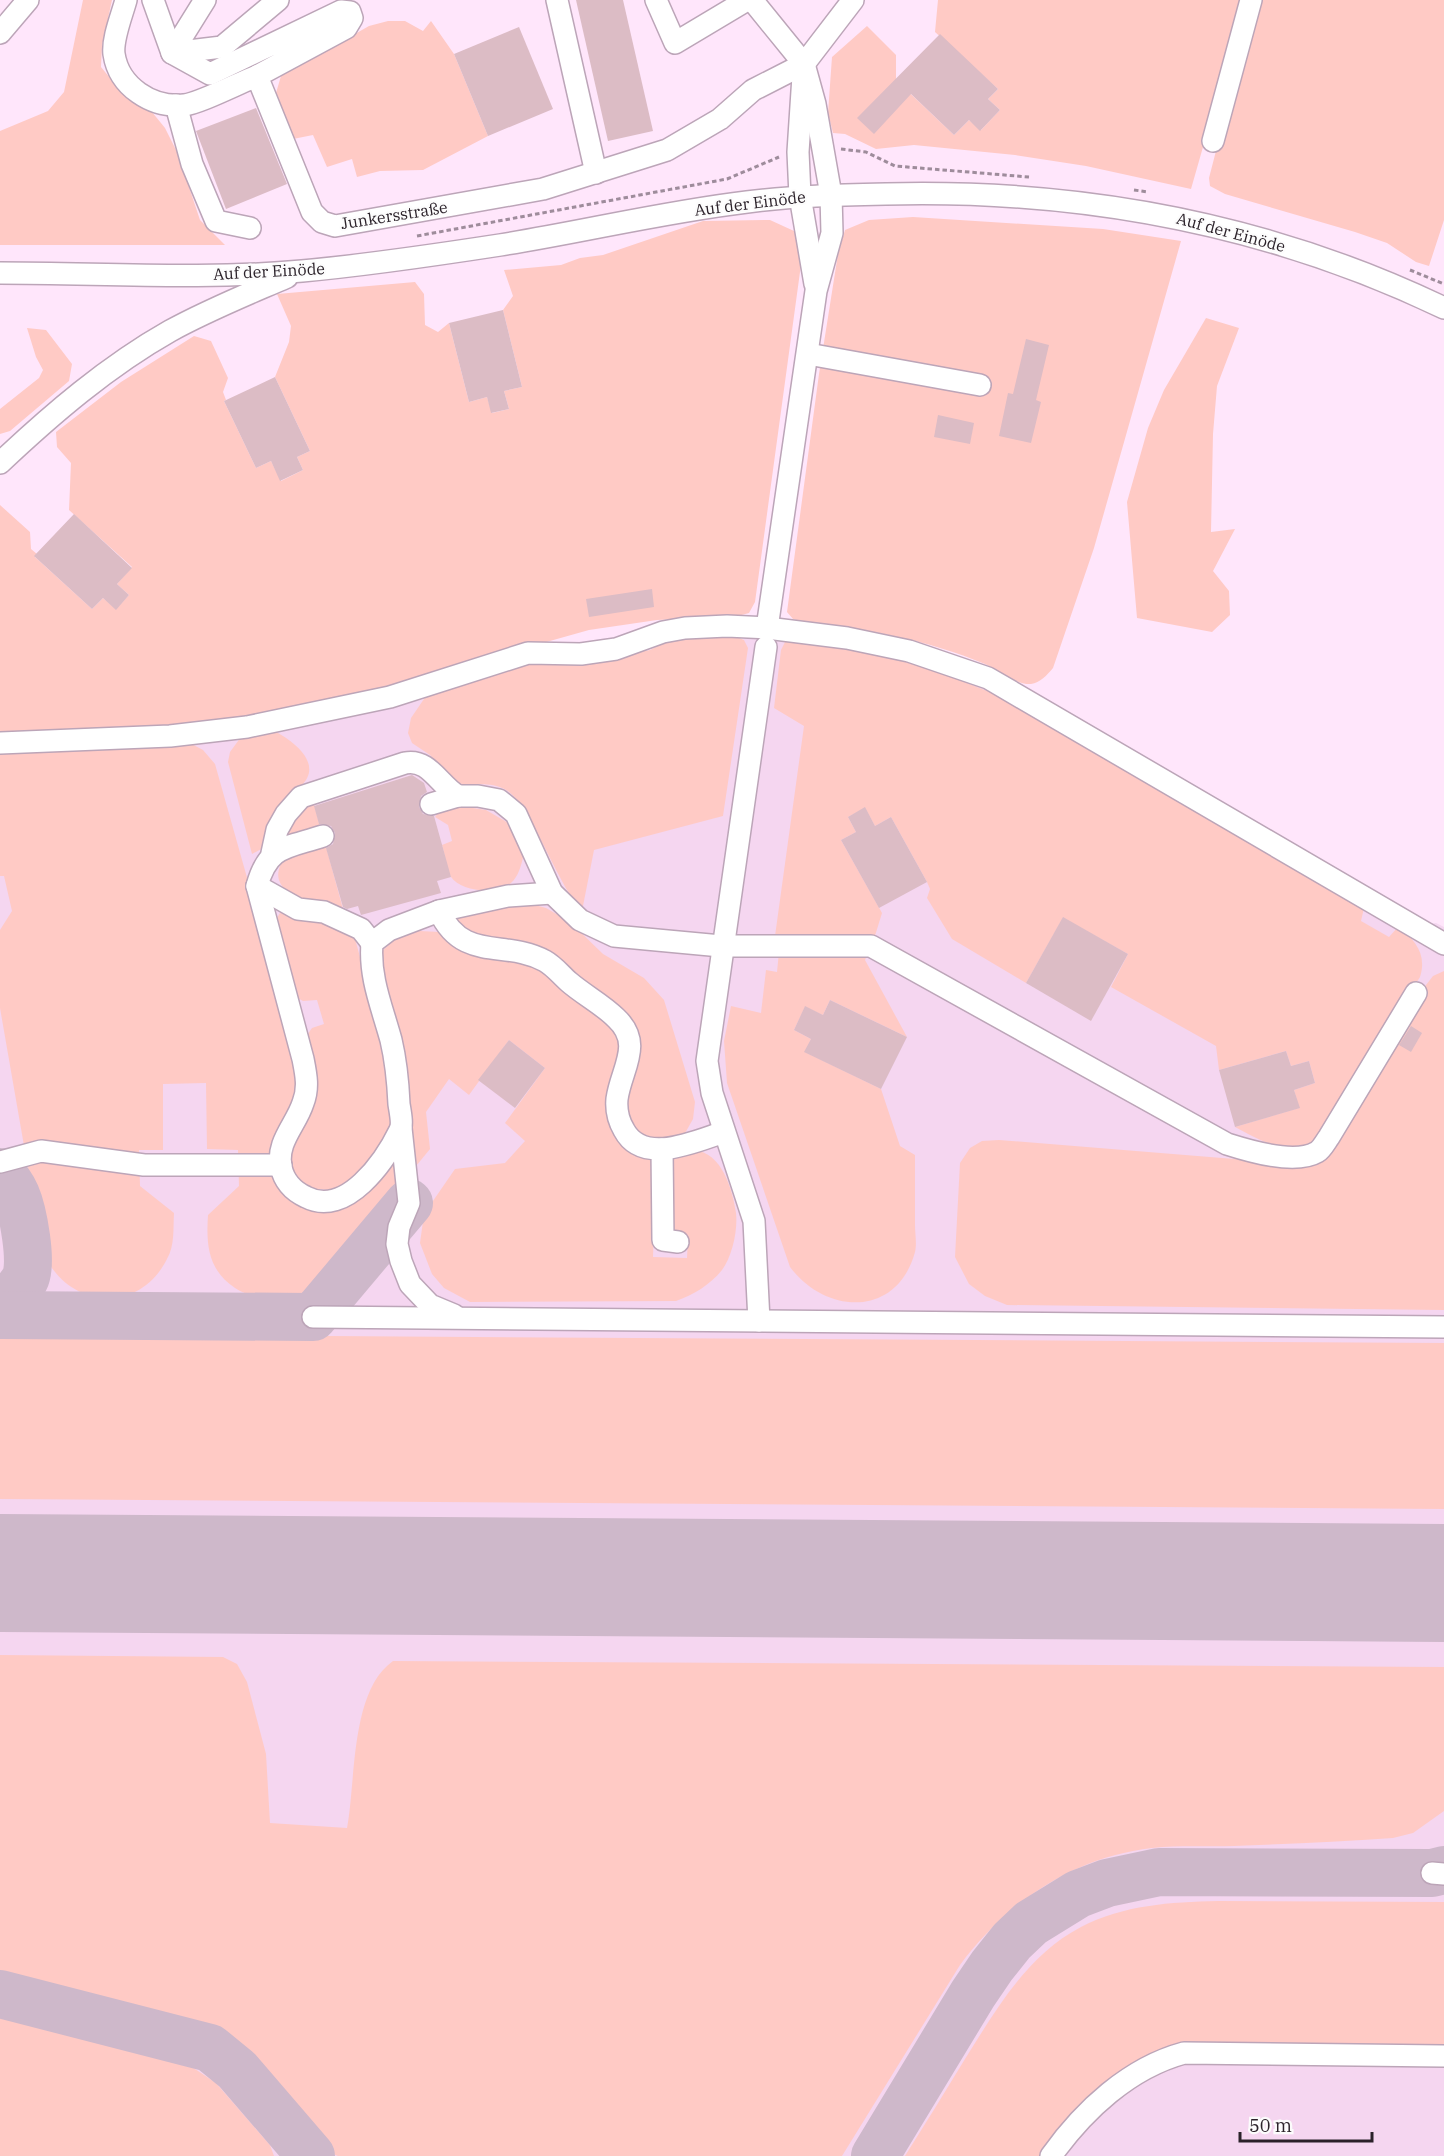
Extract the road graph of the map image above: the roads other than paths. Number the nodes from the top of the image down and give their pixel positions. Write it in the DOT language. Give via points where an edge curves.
graph roads {
  1 [pos="126,0"];
  2 [pos="153,0"];
  3 [pos="204,0"];
  4 [pos="278,0"];
  5 [pos="557,0"];
  6 [pos="656,0"];
  7 [pos="747,0"];
  8 [pos="752,0"];
  9 [pos="853,0"];
  10 [pos="1251,0"];
  11 [pos="28,1"];
  12 [pos="0,33"];
  13 [pos="172,53"];
  14 [pos="804,64"];
  15 [pos="257,76"];
  16 [pos="176,105"];
  17 [pos="1214,141"];
  18 [pos="596,172"];
  19 [pos="831,195"];
  20 [pos="800,196"];
  21 [pos="250,228"];
  22 [pos="302,271"];
  23 [pos="0,273"];
  24 [pos="816,291"];
  25 [pos="1444,308"];
  26 [pos="808,354"];
  27 [pos="980,385"];
  28 [pos="0,463"];
  29 [pos="766,638"];
  30 [pos="0,743"];
  31 [pos="458,796"];
  32 [pos="430,804"];
  33 [pos="323,836"];
  34 [pos="272,853"];
  35 [pos="257,886"];
  36 [pos="552,893"];
  37 [pos="439,911"];
  38 [pos="372,943"];
  39 [pos="1444,944"];
  40 [pos="721,946"];
  41 [pos="1416,993"];
  42 [pos="401,1128"];
  43 [pos="724,1132"];
  44 [pos="662,1149"];
  45 [pos="0,1162"];
  46 [pos="281,1165"];
  47 [pos="678,1242"];
  48 [pos="313,1317"];
  49 [pos="461,1318"];
  50 [pos="759,1321"];
  51 [pos="1444,1327"];
  52 [pos="1444,2056"];
  53 [pos="1051,2156"];
  1 -- 16 [label="street" via="114,52 121,74 133,90 158,104"];
  2 -- 13 [label="street"];
  3 -- 13 [label="street"];
  4 -- 13 [label="street" via="222,47"];
  5 -- 18 [label="street"];
  6 -- 7 [label="street" via="675,43"];
  8 -- 14 [label="street"];
  9 -- 14 [label="street, Junkersstraße"];
  10 -- 17 [label="street"];
  11 -- 12 [label="street"];
  13 -- 15 [label="street" via="210,74 341,11 350,12 352,18 346,28"];
  14 -- 18 [label="street, Junkersstraße" via="753,90 720,119 667,150"];
  14 -- 19 [label="street" via="816,104"];
  14 -- 20 [label="street" via="798,152"];
  15 -- 16 [label="street" via="186,105"];
  15 -- 18 [label="street, Junkersstraße" via="312,212 322,222 335,226 543,189"];
  16 -- 21 [label="street" via="192,164 216,221"];
  19 -- 20 [label="street, Auf der Einöde"];
  19 -- 24 [label="street" via="832,233"];
  19 -- 25 [label="street, Auf der Einöde" via="960,193 1149,211 1305,251"];
  20 -- 22 [label="street, Auf der Einöde" via="686,210 501,245"];
  20 -- 24 [label="street"];
  22 -- 23 [label="street, Auf der Einöde"];
  22 -- 28 [label="street" via="218,306 152,343 78,394"];
  24 -- 26 [label="street"];
  26 -- 27 [label="street"];
  26 -- 29 [label="street"];
  29 -- 30 [label="street" via="727,626 685,628 616,649 581,654 528,653 390,697 247,727 149,737"];
  29 -- 39 [label="street" via="878,643 988,678"];
  29 -- 40 [label="street"];
  31 -- 32 [label="street"];
  31 -- 34 [label="street" via="424,765 416,761 405,763 301,796 277,830"];
  31 -- 36 [label="street" via="498,800 516,814"];
  33 -- 34 [label="street"];
  34 -- 35 [label="street"];
  35 -- 38 [label="street" via="298,909 324,912 361,929"];
  35 -- 46 [label="street" via="307,1083 303,1103 287,1133"];
  36 -- 37 [label="street" via="508,896"];
  36 -- 40 [label="street" via="580,920 614,936"];
  37 -- 38 [label="street" via="389,930"];
  37 -- 44 [label="street" via="450,929 468,943 524,953 547,962 618,1019 631,1042 617,1099 620,1122 634,1142"];
  38 -- 42 [label="street" via="370,964 391,1042"];
  40 -- 41 [label="street" via="871,946 1227,1144 1279,1156 1317,1152"];
  40 -- 43 [label="street" via="707,1061"];
  42 -- 46 [label="street" via="363,1184 341,1198 327,1202 296,1192"];
  42 -- 49 [label="street" via="409,1203 399,1227 400,1261 410,1284 430,1305"];
  43 -- 44 [label="street"];
  43 -- 50 [label="street" via="754,1221"];
  44 -- 47 [label="street" via="663,1240"];
  45 -- 46 [label="street" via="41,1151 144,1165"];
  48 -- 49 [label="street"];
  49 -- 50 [label="street"];
  50 -- 51 [label="street"];
  52 -- 53 [label="street" via="1184,2053 1126,2079 1095,2105"];
}
